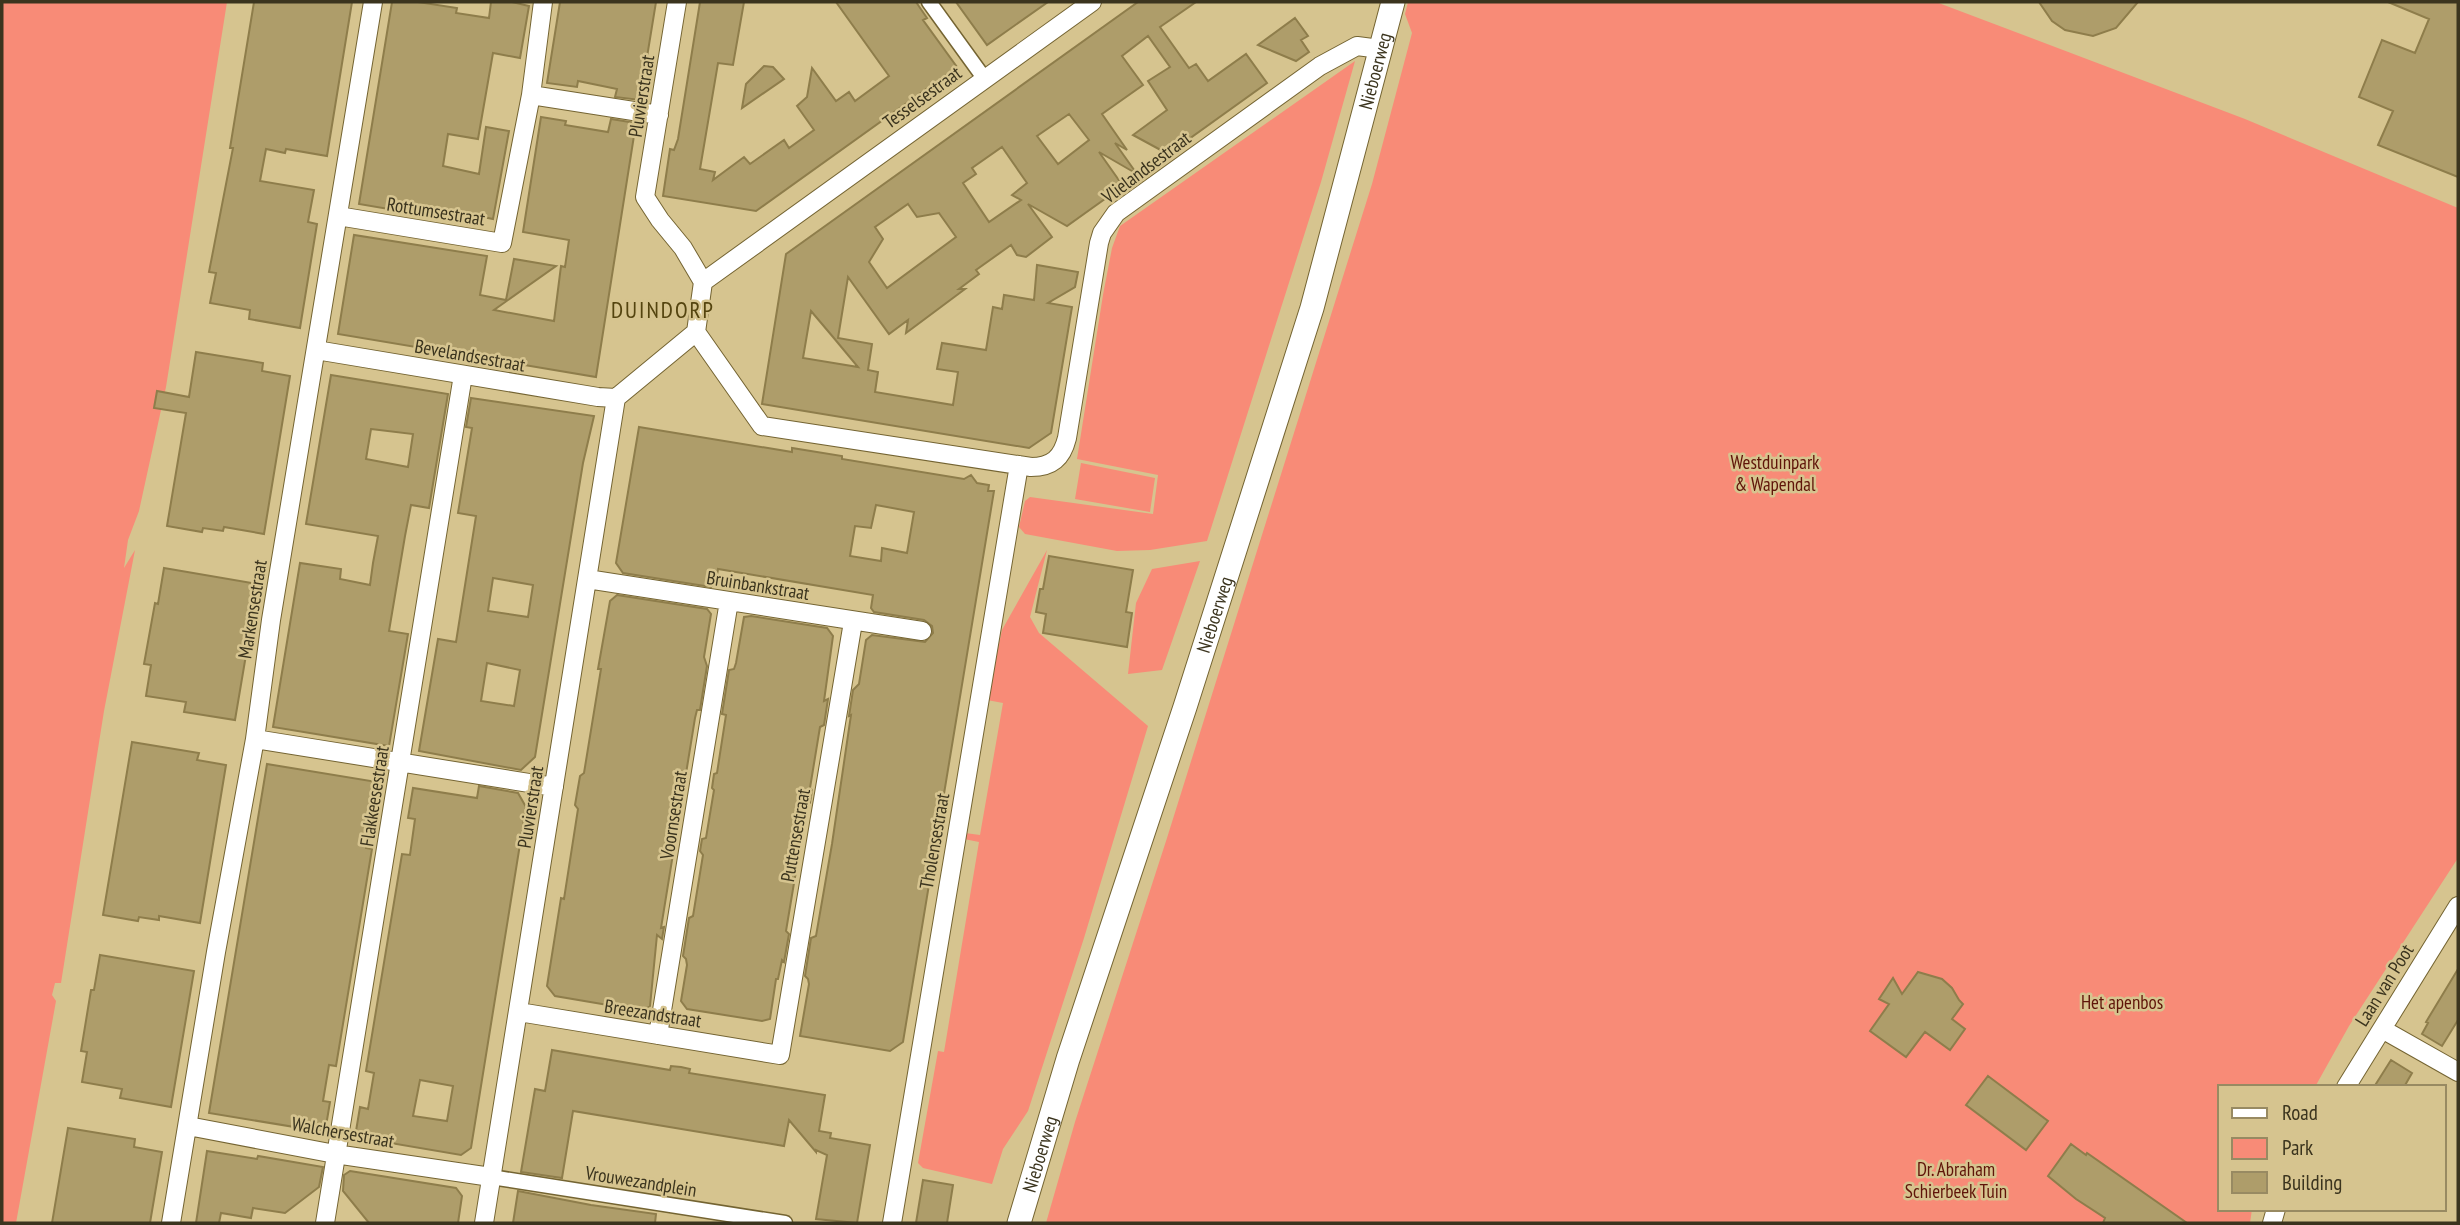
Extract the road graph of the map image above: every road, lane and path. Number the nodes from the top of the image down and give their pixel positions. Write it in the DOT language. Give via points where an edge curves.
graph roads {
  1 [pos="373,2"];
  2 [pos="543,2"];
  3 [pos="677,2"];
  4 [pos="929,2"];
  5 [pos="1092,2"];
  6 [pos="1393,2"];
  7 [pos="1380,49"];
  8 [pos="984,78"];
  9 [pos="531,94"];
  10 [pos="659,115"];
  11 [pos="338,216"];
  12 [pos="703,282"];
  13 [pos="696,332"];
  14 [pos="316,349"];
  15 [pos="463,375"];
  16 [pos="617,398"];
  17 [pos="1019,466"];
  18 [pos="587,579"];
  19 [pos="729,601"];
  20 [pos="853,622"];
  21 [pos="922,631"];
  22 [pos="255,739"];
  23 [pos="401,762"];
  24 [pos="554,787"];
  25 [pos="2458,906"];
  26 [pos="519,1012"];
  27 [pos="2382,1029"];
  28 [pos="658,1035"];
  29 [pos="780,1055"];
  30 [pos="2458,1072"];
  31 [pos="2347,1085"];
  32 [pos="188,1126"];
  33 [pos="335,1154"];
  34 [pos="491,1177"];
  35 [pos="172,1223"];
  36 [pos="325,1223"];
  37 [pos="484,1223"];
  38 [pos="785,1223"];
  39 [pos="892,1223"];
  40 [pos="1019,1223"];
  1 -- 11 [label="street, Markensestraat"];
  2 -- 9 [label="street, Rottumsestraat"];
  3 -- 10 [label="street, Pluvierstraat"];
  4 -- 8 [label="street"];
  5 -- 8 [label="street, Tesselsestraat"];
  6 -- 7 [label="street, Nieboerweg"];
  7 -- 17 [label="street, Vlielandsestraat" via="1357,46 1320,66 1116,213 1099,243 1063,452 1042,467"];
  7 -- 40 [label="street, Nieboerweg" via="1312,308"];
  8 -- 12 [label="street, Tesselsestraat"];
  9 -- 10 [label="street"];
  9 -- 11 [label="street, Rottumsestraat" via="502,243"];
  10 -- 12 [label="street, Pluvierstraat" via="645,197"];
  11 -- 14 [label="street, Markensestraat"];
  12 -- 13 [label="street"];
  13 -- 16 [label="street"];
  13 -- 17 [label="street" via="762,426"];
  14 -- 15 [label="street, Bevelandsestraat"];
  14 -- 22 [label="street, Markensestraat"];
  15 -- 16 [label="street, Bevelandsestraat"];
  15 -- 23 [label="street, Flakkeesestraat"];
  16 -- 18 [label="street, Pluvierstraat"];
  17 -- 39 [label="street, Tholensestraat"];
  18 -- 19 [label="street, Bruinbankstraat"];
  18 -- 24 [label="street, Pluvierstraat"];
  19 -- 20 [label="street, Bruinbankstraat"];
  19 -- 28 [label="street, Voornsestraat"];
  20 -- 21 [label="street, Bruinbankstraat"];
  20 -- 29 [label="street, Puttensestraat"];
  22 -- 23 [label="street"];
  22 -- 32 [label="street, Markensestraat"];
  23 -- 24 [label="street"];
  23 -- 33 [label="street, Flakkeesestraat"];
  24 -- 26 [label="street, Pluvierstraat"];
  25 -- 27 [label="street, Laan van Poot"];
  26 -- 28 [label="street, Breezandstraat"];
  26 -- 34 [label="street, Pluvierstraat"];
  27 -- 30 [label="street"];
  27 -- 31 [label="street, Laan van Poot"];
  28 -- 29 [label="street, Breezandstraat"];
  32 -- 33 [label="street, Walchersestraat"];
  32 -- 35 [label="street, Markensestraat"];
  33 -- 34 [label="street, Walchersestraat"];
  33 -- 36 [label="street, Flakkeesestraat"];
  34 -- 37 [label="street, Pluvierstraat"];
  34 -- 38 [label="street, Vrouwezandplein"];
}
